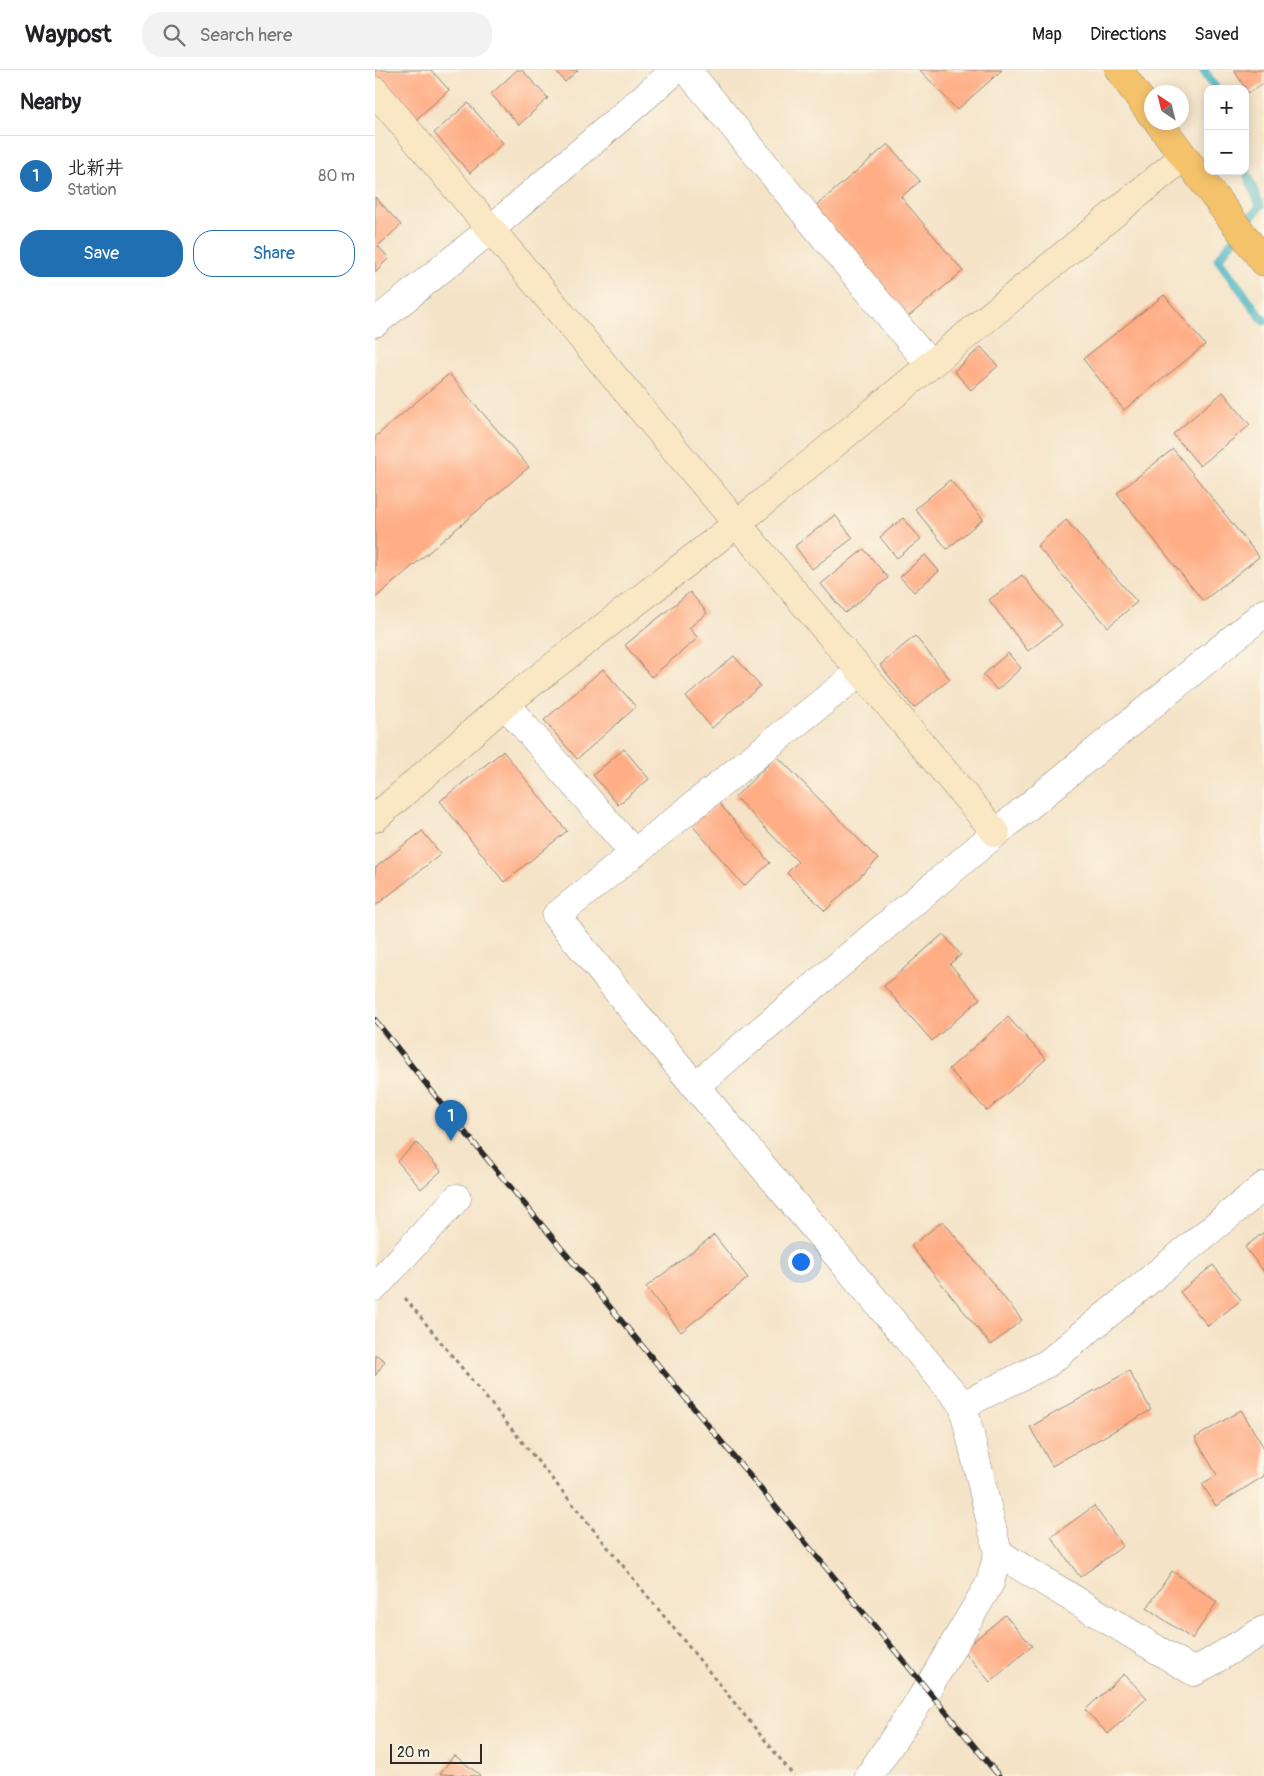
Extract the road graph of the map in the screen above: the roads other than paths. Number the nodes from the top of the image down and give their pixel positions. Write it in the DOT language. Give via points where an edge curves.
graph roads {
  1 [pos="676,70"];
  2 [pos="687,70"];
  3 [pos="1119,70"];
  4 [pos="375,91"];
  5 [pos="1144,104"];
  6 [pos="1164,130"];
  7 [pos="1183,157"];
  8 [pos="492,228"];
  9 [pos="1264,262"];
  10 [pos="375,323"];
  11 [pos="930,365"];
  12 [pos="738,523"];
  13 [pos="1264,613"];
  14 [pos="860,672"];
  15 [pos="505,704"];
  16 [pos="375,818"];
  17 [pos="996,833"];
  18 [pos="633,852"];
  19 [pos="695,1086"];
  20 [pos="1264,1186"];
  21 [pos="457,1198"];
  22 [pos="379,1274"];
  23 [pos="963,1405"];
  24 [pos="998,1552"];
  25 [pos="1264,1630"];
  26 [pos="869,1776"];
  1 -- 8 [label="street"];
  2 -- 11 [label="street"];
  3 -- 5 [label="highway"];
  4 -- 8 [label="street"];
  6 -- 7 [label="highway"];
  7 -- 9 [label="highway"];
  7 -- 11 [label="street"];
  8 -- 10 [label="street"];
  8 -- 12 [label="street"];
  11 -- 12 [label="street"];
  12 -- 14 [label="street"];
  12 -- 15 [label="street"];
  13 -- 17 [label="street"];
  14 -- 17 [label="street"];
  14 -- 18 [label="street"];
  15 -- 16 [label="street"];
  15 -- 18 [label="street"];
  17 -- 19 [label="street"];
  18 -- 19 [label="street" via="555,916"];
  19 -- 23 [label="street"];
  20 -- 23 [label="street" via="1048,1363"];
  21 -- 22 [label="street"];
  23 -- 24 [label="street"];
  24 -- 25 [label="street" via="1194,1672"];
  24 -- 26 [label="street" via="990,1583 928,1688"];
}
